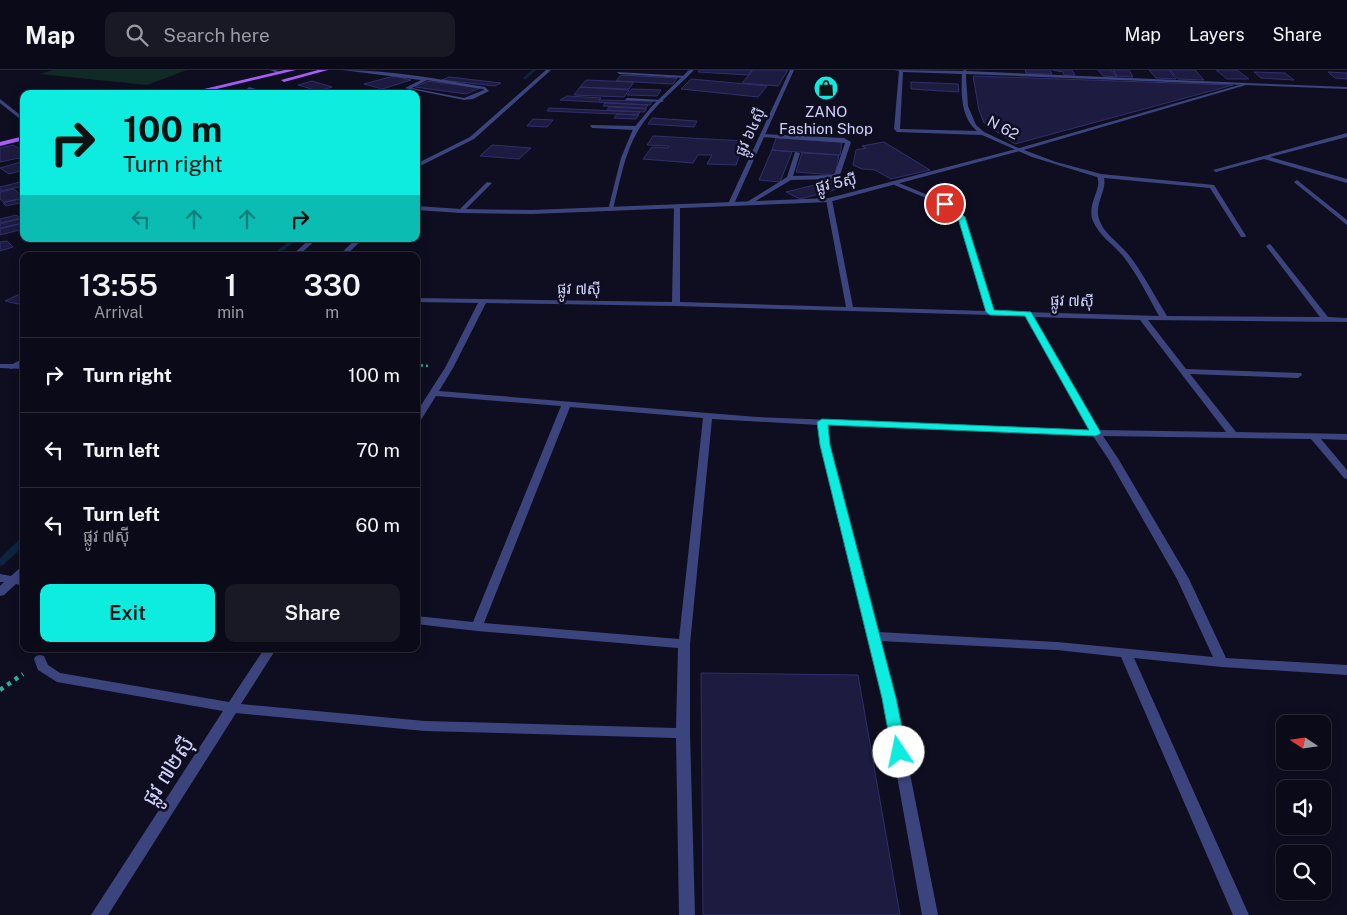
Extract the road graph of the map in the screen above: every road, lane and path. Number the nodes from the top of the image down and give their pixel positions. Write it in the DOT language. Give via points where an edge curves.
graph roads {
  1 [pos="272,70"];
  2 [pos="293,70"];
  3 [pos="325,70"];
  4 [pos="344,70"];
  5 [pos="549,70"];
  6 [pos="692,70"];
  7 [pos="792,70"];
  8 [pos="896,70"];
  9 [pos="901,70"];
  10 [pos="964,71"];
  11 [pos="280,73"];
  12 [pos="618,73"];
  13 [pos="685,77"];
  14 [pos="426,78"];
  15 [pos="1246,84"];
  16 [pos="249,88"];
  17 [pos="1345,88"];
  18 [pos="204,90"];
  19 [pos="240,90"];
  20 [pos="255,90"];
  21 [pos="417,90"];
  22 [pos="420,91"];
  23 [pos="626,99"];
  24 [pos="0,100"];
  25 [pos="662,101"];
  26 [pos="20,118"];
  27 [pos="592,126"];
  28 [pos="636,128"];
  29 [pos="982,133"];
  30 [pos="763,135"];
  31 [pos="1347,135"];
  32 [pos="20,139"];
  33 [pos="0,144"];
  34 [pos="1018,150"];
  35 [pos="797,153"];
  36 [pos="1265,158"];
  37 [pos="420,164"];
  38 [pos="1216,170"];
  39 [pos="1099,176"];
  40 [pos="790,178"];
  41 [pos="1347,181"];
  42 [pos="1297,182"];
  43 [pos="489,183"];
  44 [pos="894,183"];
  45 [pos="829,200"];
  46 [pos="750,203"];
  47 [pos="731,204"];
  48 [pos="677,207"];
  49 [pos="420,208"];
  50 [pos="610,210"];
  51 [pos="461,211"];
  52 [pos="1347,223"];
  53 [pos="1243,236"];
  54 [pos="310,242"];
  55 [pos="357,242"];
  56 [pos="1269,246"];
  57 [pos="299,252"];
  58 [pos="345,252"];
  59 [pos="420,300"];
  60 [pos="482,303"];
  61 [pos="676,304"];
  62 [pos="850,309"];
  63 [pos="990,312"];
  64 [pos="1028,313"];
  65 [pos="1142,317"];
  66 [pos="1164,318"];
  67 [pos="1326,320"];
  68 [pos="1347,320"];
  69 [pos="20,362"];
  70 [pos="0,366"];
  71 [pos="11,367"];
  72 [pos="20,367"];
  73 [pos="1183,371"];
  74 [pos="1298,374"];
  75 [pos="434,394"];
  76 [pos="566,405"];
  77 [pos="420,415"];
  78 [pos="708,416"];
  79 [pos="822,422"];
  80 [pos="1096,433"];
  81 [pos="1234,436"];
  82 [pos="1347,437"];
  83 [pos="1314,438"];
  84 [pos="1347,476"];
  85 [pos="11,579"];
  86 [pos="0,592"];
  87 [pos="420,620"];
  88 [pos="477,627"];
  89 [pos="873,636"];
  90 [pos="684,644"];
  91 [pos="268,652"];
  92 [pos="1124,652"];
  93 [pos="1222,662"];
  94 [pos="41,663"];
  95 [pos="1347,670"];
  96 [pos="0,690"];
  97 [pos="232,708"];
  98 [pos="683,733"];
  99 [pos="99,915"];
  100 [pos="687,915"];
  101 [pos="930,915"];
  102 [pos="1241,915"];
  1 -- 11 [label="street"];
  2 -- 11 [label="main road"];
  3 -- 16 [label="main road"];
  4 -- 14 [label="street"];
  5 -- 37 [label="street" via="472,138"];
  6 -- 13 [label="street"];
  7 -- 30 [label="street, ផ្លូវ ៦៤ស៊ី"];
  8 -- 9 [label="street"];
  9 -- 10 [label="street"];
  9 -- 29 [label="street" via="897,129"];
  10 -- 15 [label="street"];
  10 -- 29 [label="street, N 62" via="966,108"];
  11 -- 18 [label="main road"];
  12 -- 13 [label="street"];
  13 -- 25 [label="street"];
  14 -- 21 [label="street" via="407,88"];
  14 -- 22 [label="street" via="487,90 464,99"];
  15 -- 17 [label="street"];
  15 -- 34 [label="street, ផ្លូវ 5ស៊ី"];
  16 -- 19 [label="main road"];
  16 -- 20 [label="street"];
  23 -- 25 [label="street"];
  24 -- 26 [label="street"];
  25 -- 28 [label="street"];
  27 -- 28 [label="street"];
  28 -- 50 [label="street" via="621,165"];
  29 -- 34 [label="street, N 62"];
  30 -- 40 [label="street" via="848,142 838,174 833,177"];
  30 -- 47 [label="street, ផ្លូវ ៦៤ស៊ី"];
  31 -- 36 [label="street"];
  32 -- 33 [label="main road"];
  34 -- 39 [label="street, N 62"];
  34 -- 44 [label="street, ផ្លូវ 5ស៊ី"];
  35 -- 40 [label="street"];
  36 -- 38 [label="street"];
  36 -- 41 [label="street"];
  39 -- 53 [label="street, N 62" via="1212,186"];
  39 -- 66 [label="street" via="1101,189 1094,201 1094,215 1101,230 1134,268"];
  40 -- 46 [label="street"];
  42 -- 52 [label="street"];
  43 -- 51 [label="street"];
  44 -- 45 [label="street, ផ្លូវ 5ស៊ី"];
  44 -- 63 [label="street" via="945,204 962,217"];
  45 -- 46 [label="street, ផ្លូវ 5ស៊ី"];
  45 -- 62 [label="street"];
  46 -- 47 [label="street, ផ្លូវ 5ស៊ី"];
  47 -- 48 [label="street, ផ្លូវ 5ស៊ី"];
  48 -- 50 [label="street, ផ្លូវ 5ស៊ី"];
  48 -- 61 [label="street"];
  49 -- 51 [label="street, ផ្លូវ 5ស៊ី"];
  50 -- 51 [label="street, ផ្លូវ 5ស៊ី"];
  54 -- 57 [label="street"];
  55 -- 58 [label="street"];
  56 -- 67 [label="street"];
  59 -- 60 [label="street, ផ្លូវ ៧ស៊ី"];
  60 -- 61 [label="street, ផ្លូវ ៧ស៊ី"];
  60 -- 75 [label="street"];
  61 -- 62 [label="street, ផ្លូវ ៧ស៊ី"];
  62 -- 63 [label="street, ផ្លូវ ៧ស៊ី"];
  63 -- 64 [label="street, ផ្លូវ ៧ស៊ី"];
  64 -- 65 [label="street, ផ្លូវ ៧ស៊ី"];
  64 -- 80 [label="street"];
  65 -- 66 [label="street, ផ្លូវ ៧ស៊ី"];
  65 -- 73 [label="street"];
  66 -- 67 [label="street, ផ្លូវ ៧ស៊ី"];
  67 -- 68 [label="street, ផ្លូវ ៧ស៊ី"];
  69 -- 71 [label="street"];
  70 -- 71 [label="street"];
  71 -- 72 [label="street"];
  73 -- 74 [label="street"];
  73 -- 81 [label="street"];
  75 -- 76 [label="street"];
  75 -- 77 [label="street"];
  76 -- 78 [label="street"];
  76 -- 88 [label="street"];
  78 -- 79 [label="street"];
  78 -- 90 [label="street"];
  79 -- 80 [label="street"];
  79 -- 89 [label="street"];
  80 -- 81 [label="street"];
  80 -- 93 [label="street" via="1183,579"];
  81 -- 83 [label="street"];
  82 -- 83 [label="street"];
  83 -- 84 [label="street"];
  85 -- 86 [label="street"];
  87 -- 88 [label="street"];
  88 -- 90 [label="street"];
  89 -- 92 [label="street"];
  89 -- 101 [label="street" via="889,698"];
  90 -- 98 [label="street"];
  91 -- 97 [label="street, ផ្លូវ ៧២ស៊ី"];
  92 -- 93 [label="street"];
  92 -- 102 [label="street"];
  93 -- 95 [label="street"];
  94 -- 96 [label="path"];
  94 -- 97 [label="street" via="57,677"];
  97 -- 98 [label="street" via="425,726"];
  97 -- 99 [label="street, ផ្លូវ ៧២ស៊ី"];
  98 -- 100 [label="street"];
}
